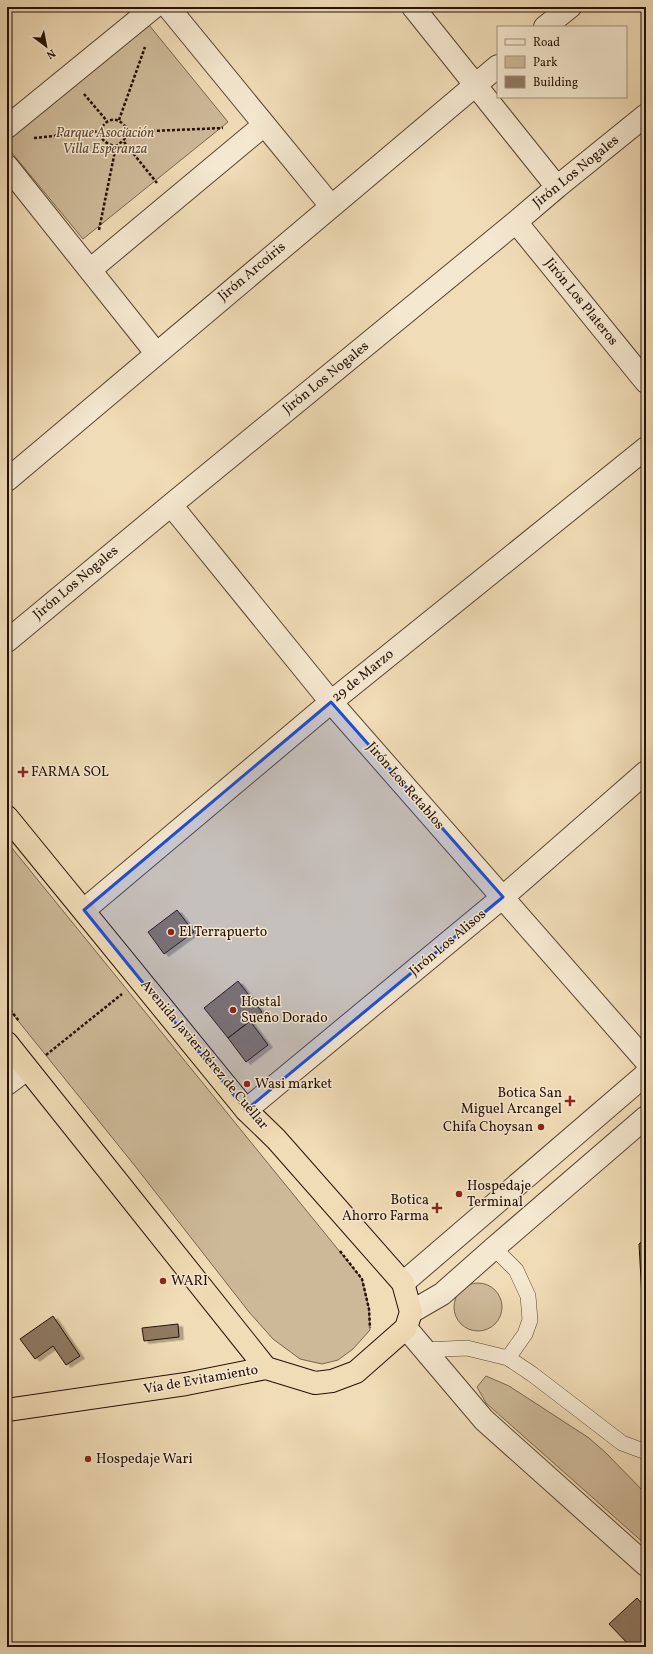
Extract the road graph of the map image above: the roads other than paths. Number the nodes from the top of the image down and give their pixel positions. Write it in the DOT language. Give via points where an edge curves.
graph roads {
  1 [pos="154,7"];
  2 [pos="168,7"];
  3 [pos="413,7"];
  4 [pos="570,7"];
  5 [pos="546,26"];
  6 [pos="497,67"];
  7 [pos="475,84"];
  8 [pos="646,115"];
  9 [pos="264,125"];
  10 [pos="7,127"];
  11 [pos="7,166"];
  12 [pos="557,187"];
  13 [pos="331,206"];
  14 [pos="516,222"];
  15 [pos="90,270"];
  16 [pos="156,353"];
  17 [pos="646,382"];
  18 [pos="646,448"];
  19 [pos="7,480"];
  20 [pos="171,505"];
  21 [pos="7,641"];
  22 [pos="331,702"];
  23 [pos="646,772"];
  24 [pos="7,817"];
  25 [pos="503,897"];
  26 [pos="84,910"];
  27 [pos="7,1043"];
  28 [pos="646,1061"];
  29 [pos="28,1069"];
  30 [pos="646,1074"];
  31 [pos="7,1084"];
  32 [pos="246,1110"];
  33 [pos="646,1118"];
  34 [pos="494,1248"];
  35 [pos="403,1283"];
  36 [pos="409,1320"];
  37 [pos="424,1350"];
  38 [pos="508,1358"];
  39 [pos="266,1368"];
  40 [pos="7,1410"];
  41 [pos="646,1452"];
  42 [pos="646,1565"];
  1 -- 10 [label="street"];
  2 -- 9 [label="street"];
  3 -- 7 [label="street"];
  4 -- 5 [label="street"];
  6 -- 7 [label="street, Jirón Arcoíris"];
  7 -- 12 [label="street"];
  7 -- 13 [label="street, Jirón Arcoíris"];
  8 -- 12 [label="street, Jirón Los Nogales"];
  9 -- 13 [label="street"];
  9 -- 15 [label="street"];
  11 -- 15 [label="street"];
  12 -- 14 [label="street, Jirón Los Nogales"];
  13 -- 16 [label="street, Jirón Arcoíris"];
  14 -- 17 [label="street, Jirón Los Plateros"];
  14 -- 20 [label="street, Jirón Los Nogales"];
  15 -- 16 [label="street"];
  16 -- 19 [label="street, Jirón Arcoíris"];
  18 -- 22 [label="street, 29 de Marzo"];
  20 -- 21 [label="street, Jirón Los Nogales"];
  20 -- 22 [label="street, Jirón Los Retablos"];
  22 -- 25 [label="street, Jirón Los Retablos"];
  22 -- 26 [label="street, 29 de Marzo"];
  23 -- 25 [label="street, Jirón Los Alisos"];
  24 -- 26 [label="highway, Avenida Javier Pérez de Cuéllar"];
  25 -- 28 [label="street, Jirón Los Retablos"];
  25 -- 32 [label="street, Jirón Los Alisos"];
  26 -- 32 [label="highway, Avenida Javier Pérez de Cuéllar"];
  27 -- 29 [label="highway"];
  29 -- 31 [label="street"];
  29 -- 39 [label="highway"];
  30 -- 35 [label="street"];
  32 -- 35 [label="highway, Avenida Javier Pérez de Cuéllar" via="276,1139"];
  33 -- 34 [label="street"];
  34 -- 36 [label="street"];
  34 -- 38 [label="lane" via="516,1270 528,1296 530,1320 525,1334"];
  35 -- 36 [label="highway, Avenida Javier Pérez de Cuéllar"];
  36 -- 37 [label="street"];
  36 -- 39 [label="highway, Vía de Evitamiento" via="356,1372 332,1381 315,1383"];
  37 -- 38 [label="lane" via="467,1348"];
  37 -- 42 [label="street" via="484,1420"];
  38 -- 41 [label="lane" via="622,1443"];
  39 -- 40 [label="highway, Vía de Evitamiento" via="186,1384"];
}
